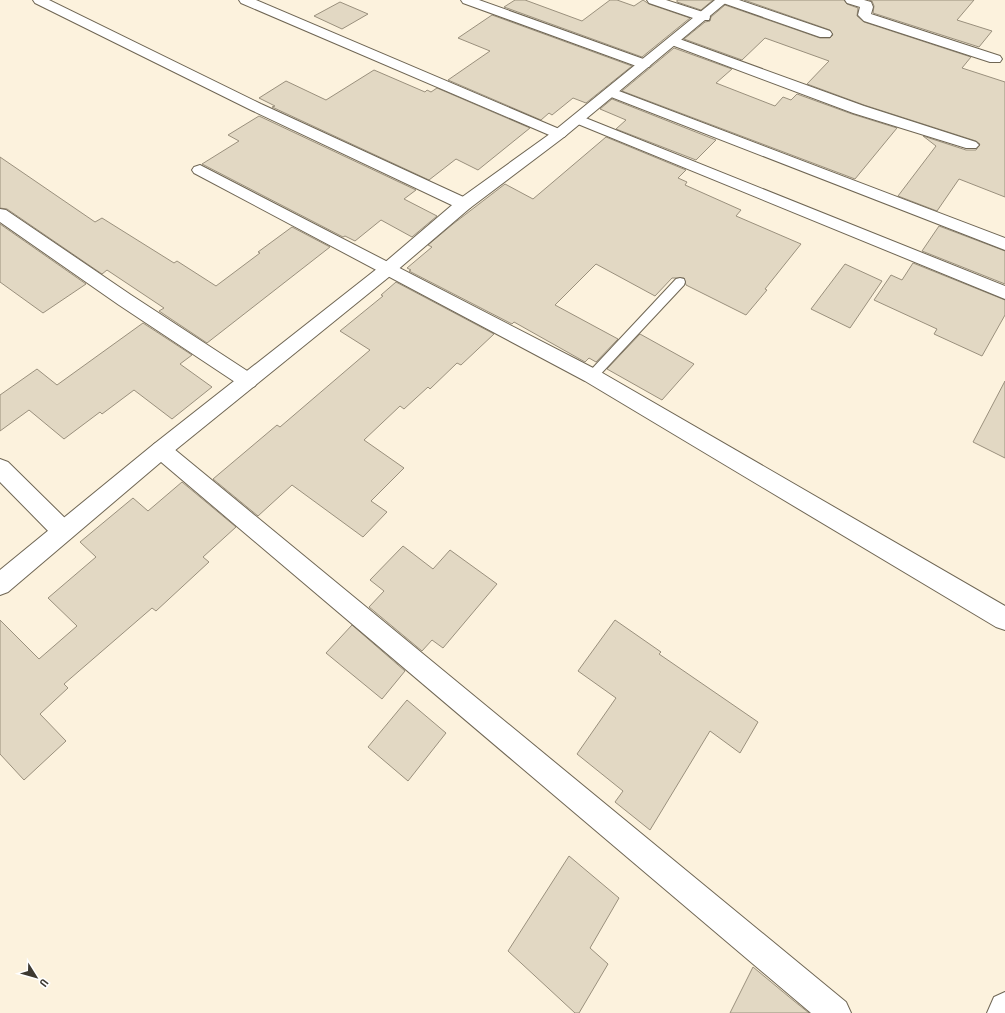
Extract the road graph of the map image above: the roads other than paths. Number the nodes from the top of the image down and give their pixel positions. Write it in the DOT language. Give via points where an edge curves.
graph roads {
  1 [pos="39,0"];
  2 [pos="245,0"];
  3 [pos="467,0"];
  4 [pos="653,0"];
  5 [pos="723,0"];
  6 [pos="727,0"];
  7 [pos="850,0"];
  8 [pos="704,17"];
  9 [pos="825,34"];
  10 [pos="674,41"];
  11 [pos="995,59"];
  12 [pos="644,64"];
  13 [pos="611,92"];
  14 [pos="578,118"];
  15 [pos="559,134"];
  16 [pos="971,145"];
  17 [pos="200,170"];
  18 [pos="464,204"];
  19 [pos="0,214"];
  20 [pos="1005,244"];
  21 [pos="389,268"];
  22 [pos="680,282"];
  23 [pos="1005,293"];
  24 [pos="592,376"];
  25 [pos="248,381"];
  26 [pos="161,450"];
  27 [pos="0,468"];
  28 [pos="63,530"];
  29 [pos="0,584"];
  30 [pos="1005,619"];
  31 [pos="1005,1008"];
  32 [pos="834,1013"];
  33 [pos="1003,1013"];
  1 -- 18 [label="street" via="256,107"];
  2 -- 15 [label="street"];
  3 -- 12 [label="street"];
  4 -- 8 [label="street"];
  5 -- 8 [label="street"];
  6 -- 9 [label="street"];
  7 -- 11 [label="street" via="866,5 864,15 869,18"];
  8 -- 10 [label="street"];
  10 -- 12 [label="street"];
  10 -- 16 [label="street" via="792,86"];
  12 -- 13 [label="street"];
  13 -- 14 [label="street"];
  13 -- 20 [label="street"];
  14 -- 15 [label="street"];
  14 -- 23 [label="street"];
  15 -- 18 [label="street"];
  17 -- 21 [label="street"];
  18 -- 21 [label="street"];
  19 -- 25 [label="street"];
  21 -- 24 [label="street"];
  21 -- 25 [label="street"];
  22 -- 24 [label="lane"];
  24 -- 30 [label="street"];
  25 -- 26 [label="street"];
  26 -- 28 [label="street"];
  26 -- 32 [label="street"];
  27 -- 28 [label="street"];
  28 -- 29 [label="street"];
  31 -- 33 [label="street"];
}
